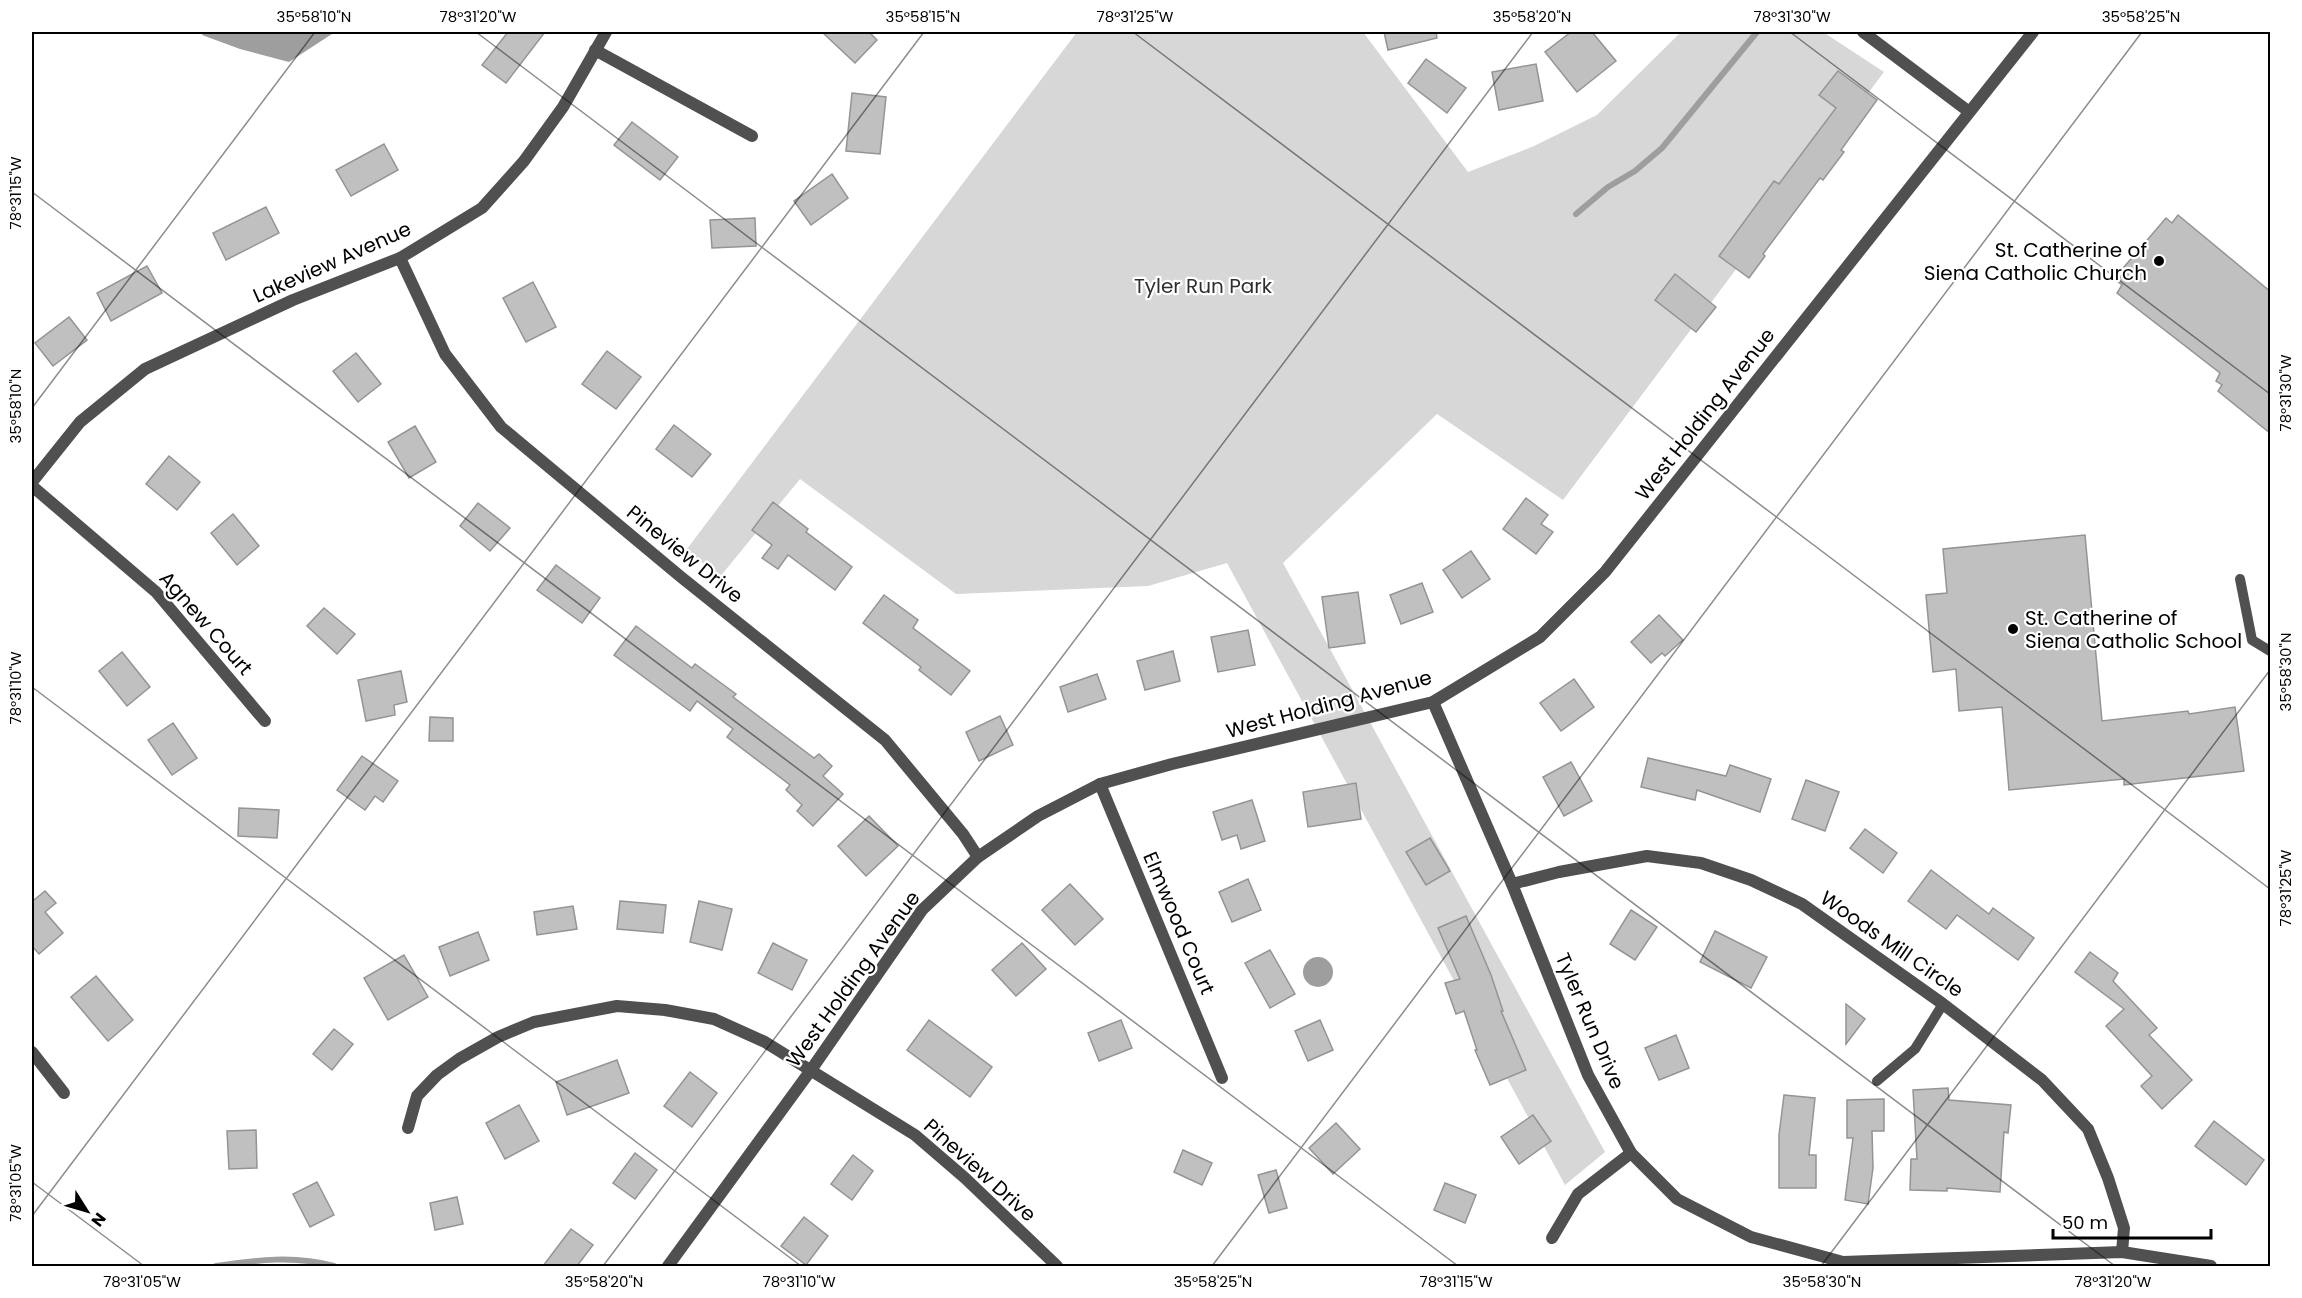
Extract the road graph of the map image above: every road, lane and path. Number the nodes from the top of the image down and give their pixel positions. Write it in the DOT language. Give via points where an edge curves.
graph roads {
  1 [pos="606,32"];
  2 [pos="1863,32"];
  3 [pos="2032,32"];
  4 [pos="595,50"];
  5 [pos="1968,111"];
  6 [pos="752,136"];
  7 [pos="400,258"];
  8 [pos="32,484"];
  9 [pos="2240,579"];
  10 [pos="2271,651"];
  11 [pos="1433,702"];
  12 [pos="265,721"];
  13 [pos="1100,784"];
  14 [pos="978,857"];
  15 [pos="1512,884"];
  16 [pos="1943,1004"];
  17 [pos="32,1052"];
  18 [pos="811,1070"];
  19 [pos="1222,1078"];
  20 [pos="1877,1081"];
  21 [pos="64,1093"];
  22 [pos="408,1128"];
  23 [pos="1631,1153"];
  24 [pos="1552,1238"];
  25 [pos="2122,1252"];
  26 [pos="668,1266"];
  27 [pos="1057,1266"];
  28 [pos="2211,1266"];
  1 -- 4 [label="street, Lakeview Avenue"];
  2 -- 5 [label="street"];
  3 -- 5 [label="street, West Holding Avenue"];
  4 -- 6 [label="street"];
  4 -- 7 [label="street, Lakeview Avenue" via="563,108 524,161 482,208"];
  5 -- 11 [label="street, West Holding Avenue" via="1605,572 1540,637"];
  7 -- 8 [label="street, Lakeview Avenue" via="293,300 145,369 80,422"];
  7 -- 14 [label="street, Pineview Drive" via="445,354 501,427 885,740"];
  8 -- 12 [label="street, Agnew Court" via="156,592"];
  9 -- 10 [label="lane" via="2252,640"];
  11 -- 13 [label="street, West Holding Avenue"];
  11 -- 15 [label="street, Tyler Run Drive"];
  13 -- 14 [label="street, West Holding Avenue" via="1038,816"];
  13 -- 19 [label="street, Elmwood Court"];
  14 -- 18 [label="street, West Holding Avenue" via="922,910"];
  15 -- 16 [label="street, Woods Mill Circle" via="1647,856 1701,863 1751,880 1802,904"];
  15 -- 23 [label="street, Tyler Run Drive" via="1588,1076"];
  16 -- 20 [label="lane" via="1915,1049"];
  16 -- 25 [label="street, Woods Mill Circle" via="2042,1080 2088,1129 2124,1228"];
  17 -- 21 [label="street"];
  18 -- 22 [label="street, Pineview Drive" via="765,1042 714,1019 617,1006 534,1022 459,1059 417,1096"];
  18 -- 26 [label="street, West Holding Avenue"];
  18 -- 27 [label="street, Pineview Drive" via="915,1135"];
  23 -- 24 [label="street" via="1578,1194"];
  23 -- 25 [label="street, Tyler Run Drive" via="1677,1199 1751,1237 1843,1262"];
  25 -- 28 [label="street, Tyler Run Drive"];
}
